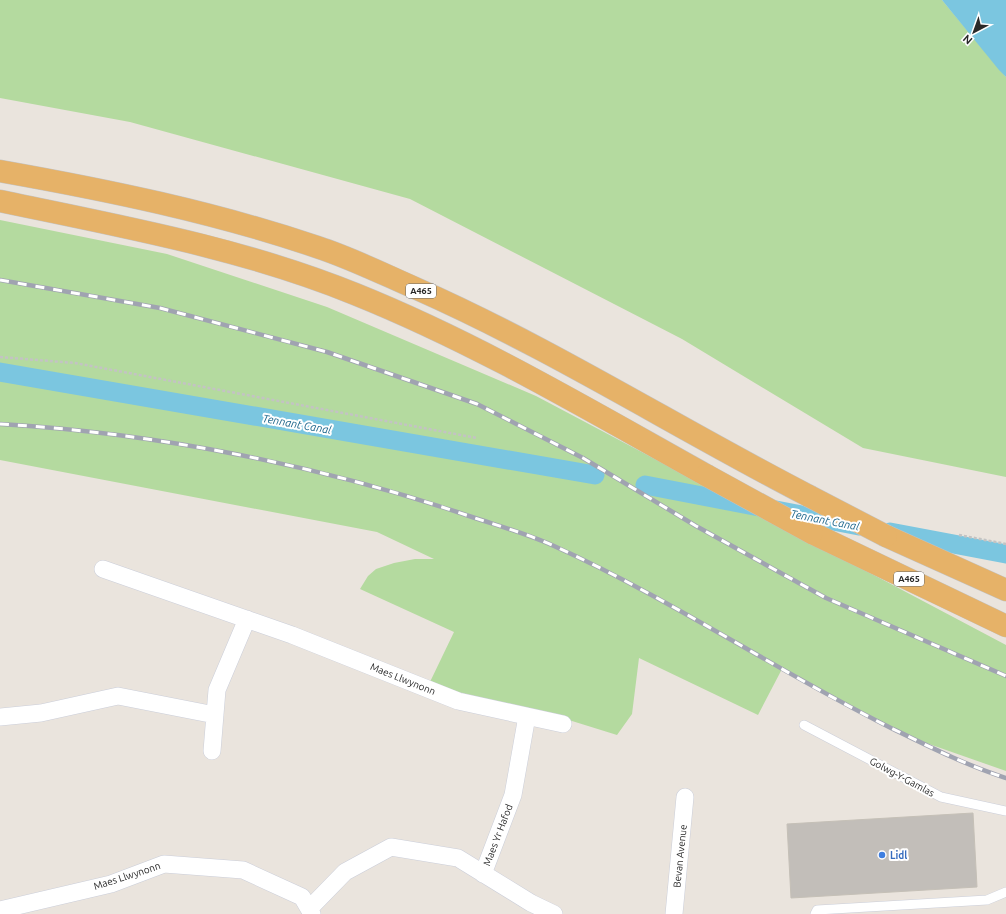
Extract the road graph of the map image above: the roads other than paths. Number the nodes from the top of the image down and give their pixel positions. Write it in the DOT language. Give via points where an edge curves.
graph roads {
  1 [pos="0,171"];
  2 [pos="0,201"];
  3 [pos="103,569"];
  4 [pos="1006,590"];
  5 [pos="247,619"];
  6 [pos="1006,626"];
  7 [pos="215,715"];
  8 [pos="526,716"];
  9 [pos="0,718"];
  10 [pos="563,724"];
  11 [pos="804,725"];
  12 [pos="212,751"];
  13 [pos="685,797"];
  14 [pos="1006,811"];
  15 [pos="483,874"];
  16 [pos="1006,892"];
  17 [pos="0,910"];
  18 [pos="311,911"];
  19 [pos="554,914"];
  20 [pos="674,914"];
  21 [pos="815,914"];
  1 -- 4 [label="highway, A465, bridge" via="82,185 216,216 366,266 468,312 886,536"];
  2 -- 6 [label="highway, A465, bridge" via="120,226 256,260 354,293 431,327 512,368 812,533"];
  3 -- 5 [label="street, Maes Llwynonn"];
  5 -- 7 [label="street" via="217,690"];
  5 -- 8 [label="street, Maes Llwynonn" via="458,701"];
  7 -- 9 [label="street" via="118,696 41,713"];
  7 -- 12 [label="street"];
  8 -- 10 [label="street, Maes Llwynonn"];
  8 -- 15 [label="street, Maes Yr Hafod" via="513,795"];
  11 -- 14 [label="lane, Golwg-Y-Gamlas" via="941,797"];
  13 -- 20 [label="street, Bevan Avenue"];
  15 -- 18 [label="street, Maes Yr Hafod" via="458,858 391,847 345,872"];
  15 -- 19 [label="street"];
  16 -- 21 [label="lane" via="987,900 816,910"];
  17 -- 18 [label="street, Maes Llwynonn" via="111,884 164,864 243,870 302,897"];
}
